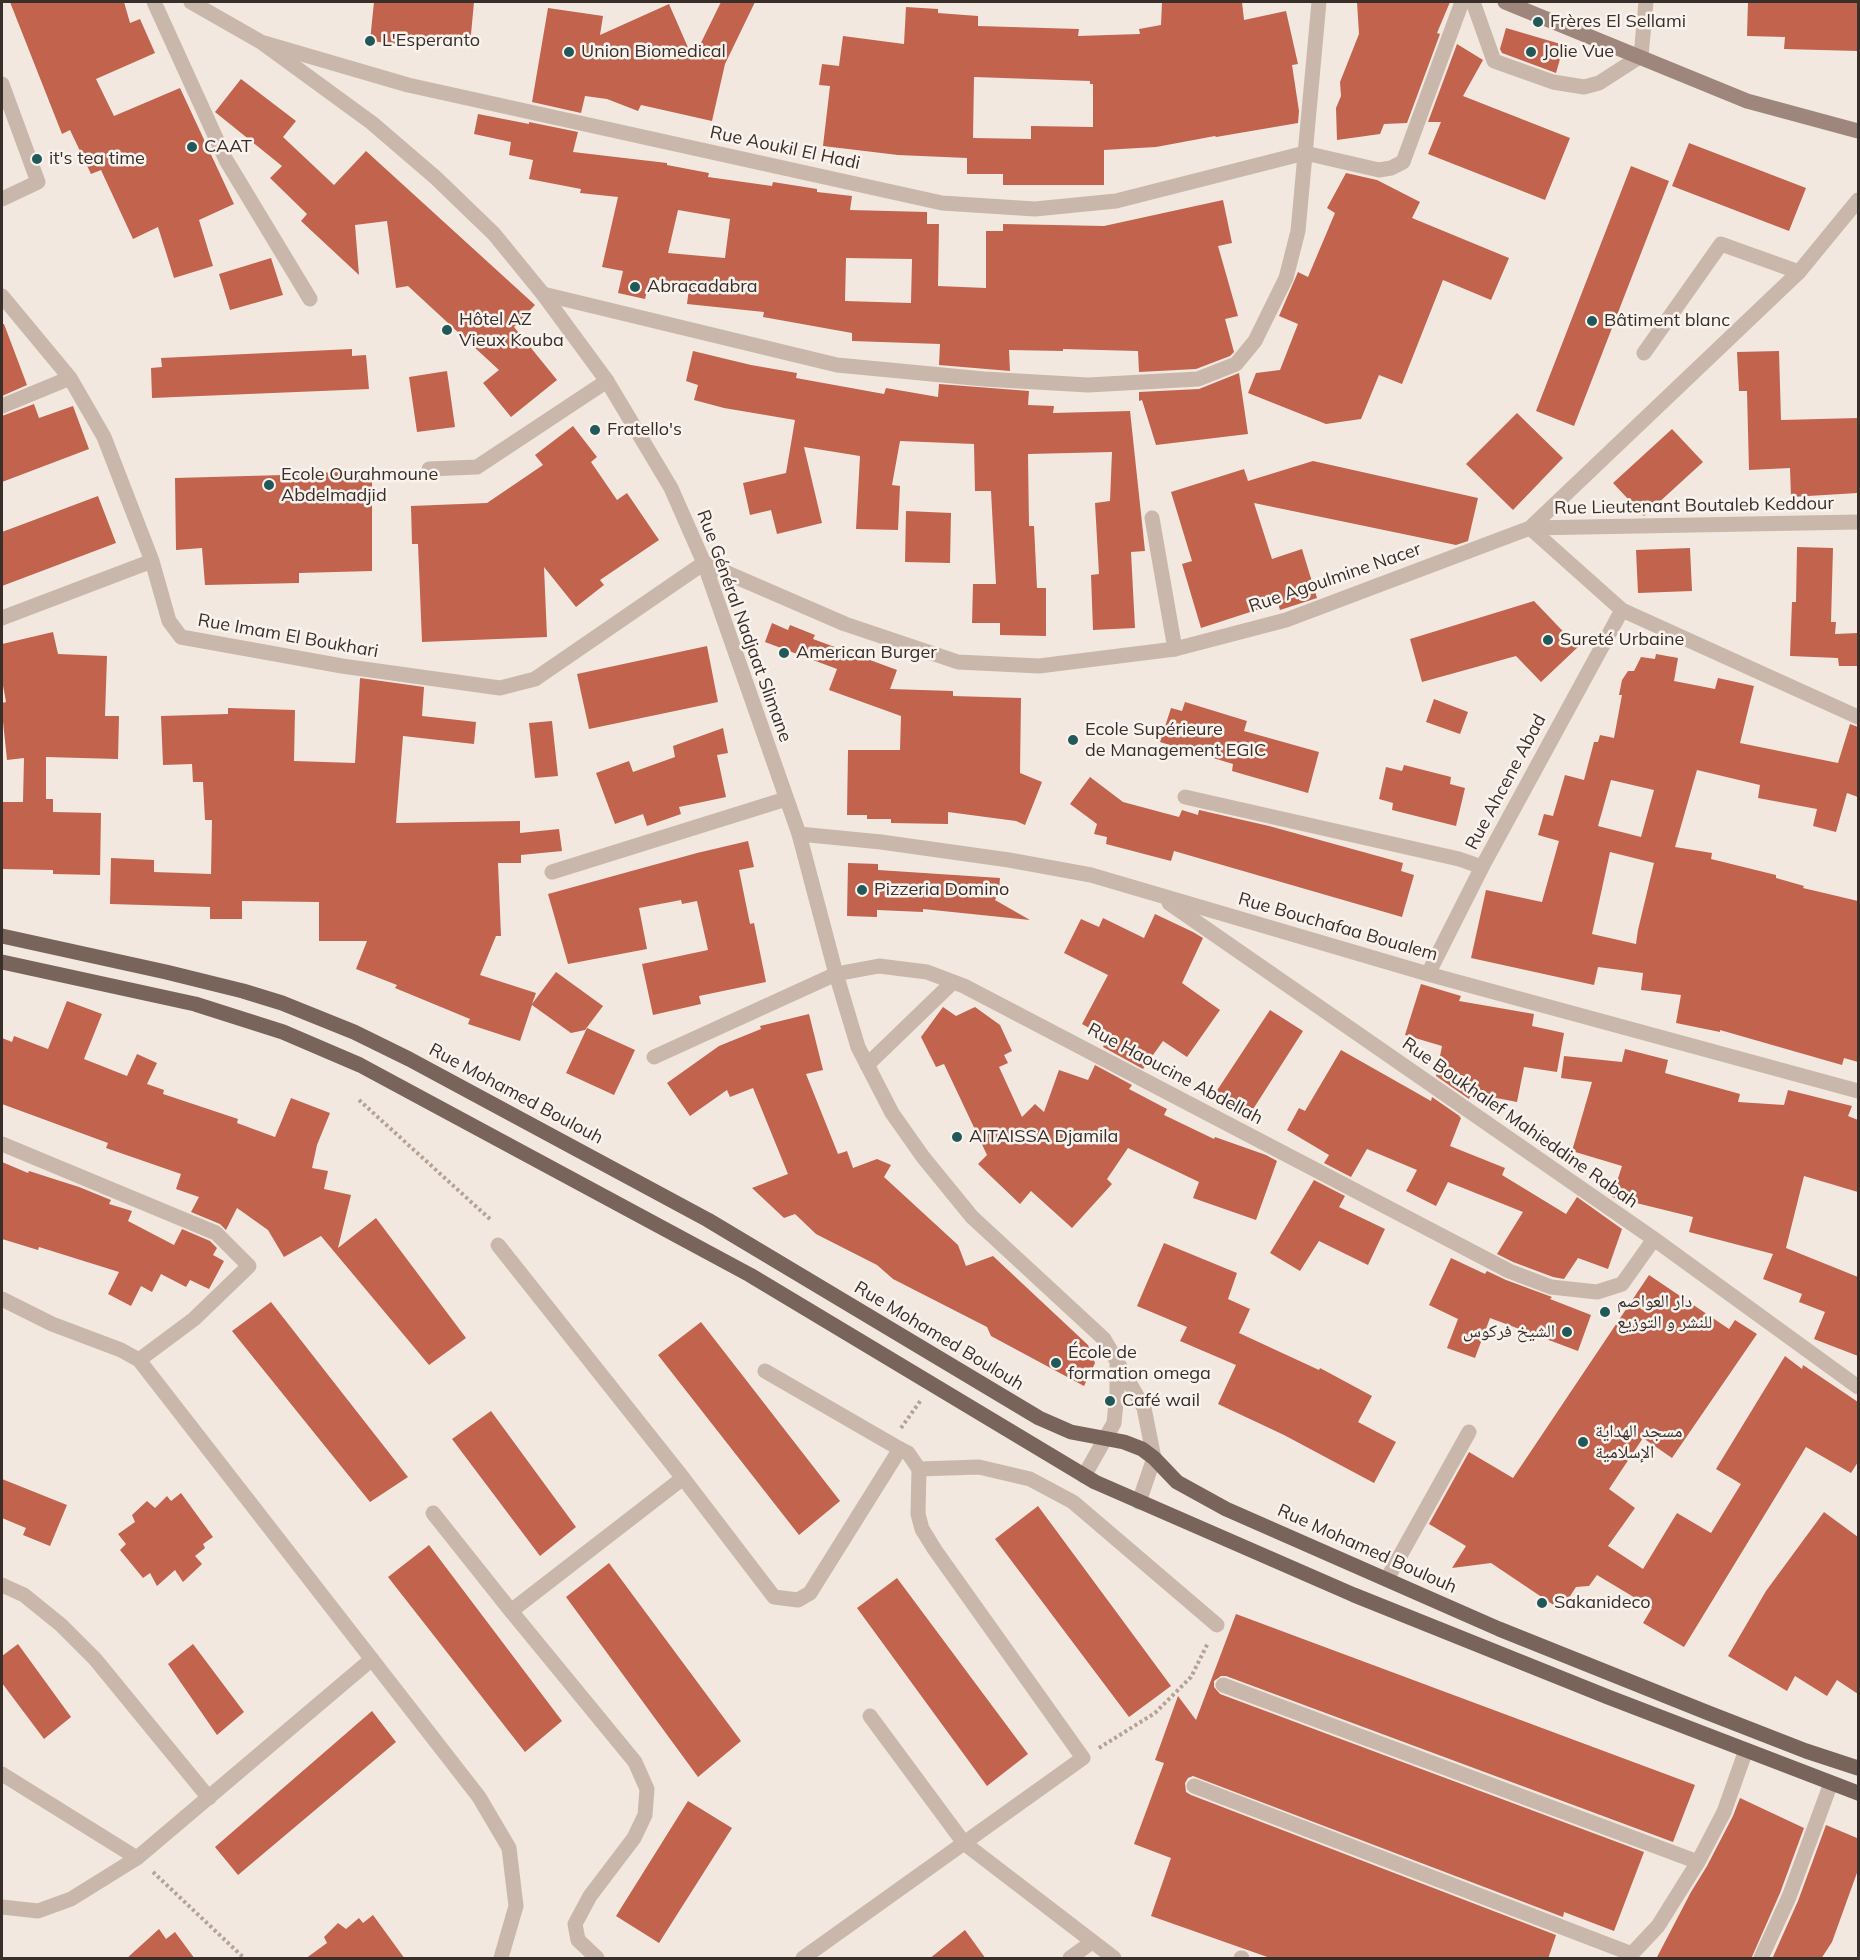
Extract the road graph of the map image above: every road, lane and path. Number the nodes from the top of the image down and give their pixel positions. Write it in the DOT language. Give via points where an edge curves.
graph roads {
  1 [pos="154,2"];
  2 [pos="191,2"];
  3 [pos="1318,2"];
  4 [pos="1462,2"];
  5 [pos="1473,2"];
  6 [pos="1505,2"];
  7 [pos="1646,2"];
  8 [pos="261,42"];
  9 [pos="1641,56"];
  10 [pos="2,84"];
  11 [pos="1858,131"];
  12 [pos="1305,153"];
  13 [pos="2,199"];
  14 [pos="1858,200"];
  15 [pos="1798,272"];
  16 [pos="543,294"];
  17 [pos="2,296"];
  18 [pos="310,299"];
  19 [pos="1644,352"];
  20 [pos="70,378"];
  21 [pos="607,381"];
  22 [pos="2,405"];
  23 [pos="429,469"];
  24 [pos="1152,518"];
  25 [pos="1858,522"];
  26 [pos="1530,528"];
  27 [pos="152,561"];
  28 [pos="704,563"];
  29 [pos="1622,610"];
  30 [pos="2,618"];
  31 [pos="1175,649"];
  32 [pos="1858,717"];
  33 [pos="1185,797"];
  34 [pos="786,799"];
  35 [pos="799,834"];
  36 [pos="1482,867"];
  37 [pos="552,872"];
  38 [pos="1157,895"];
  39 [pos="2,936"];
  40 [pos="2,962"];
  41 [pos="836,974"];
  42 [pos="1428,974"];
  43 [pos="953,982"];
  44 [pos="654,1057"];
  45 [pos="867,1065"];
  46 [pos="1858,1091"];
  47 [pos="359,1100"];
  48 [pos="2,1144"];
  49 [pos="491,1220"];
  50 [pos="1654,1239"];
  51 [pos="498,1245"];
  52 [pos="2,1299"];
  53 [pos="139,1360"];
  54 [pos="1117,1362"];
  55 [pos="765,1371"];
  56 [pos="1858,1387"];
  57 [pos="930,1404"];
  58 [pos="898,1431"];
  59 [pos="1469,1432"];
  60 [pos="1104,1440"];
  61 [pos="900,1449"];
  62 [pos="1154,1458"];
  63 [pos="918,1468"];
  64 [pos="1084,1476"];
  65 [pos="683,1478"];
  66 [pos="1139,1502"];
  67 [pos="433,1514"];
  68 [pos="1387,1579"];
  69 [pos="2,1584"];
  70 [pos="511,1611"];
  71 [pos="1217,1625"];
  72 [pos="372,1659"];
  73 [pos="1223,1685"];
  74 [pos="870,1716"];
  75 [pos="1746,1750"];
  76 [pos="1083,1758"];
  77 [pos="1858,1768"];
  78 [pos="2,1774"];
  79 [pos="1831,1783"];
  80 [pos="1194,1786"];
  81 [pos="1858,1793"];
  82 [pos="209,1798"];
  83 [pos="964,1843"];
  84 [pos="137,1858"];
  85 [pos="1698,1862"];
  86 [pos="2,1907"];
  87 [pos="1092,1942"];
  88 [pos="1630,1956"];
  89 [pos="243,1959"];
  90 [pos="501,1959"];
  91 [pos="597,1959"];
  92 [pos="803,1959"];
  93 [pos="1070,1959"];
  94 [pos="1114,1959"];
  95 [pos="1761,1959"];
  1 -- 18 [label="street" via="226,160"];
  2 -- 8 [label="street, Rue Général Nadjaat Slimane"];
  3 -- 12 [label="street"];
  4 -- 12 [label="street" via="1403,162 1379,170"];
  5 -- 9 [label="street" via="1494,61 1553,82 1584,87 1599,83"];
  6 -- 9 [label="main road"];
  7 -- 9 [label="street"];
  8 -- 12 [label="street, Rue Aoukil El Hadi" via="408,85 942,203 1035,209 1116,201"];
  8 -- 16 [label="street, Rue Général Nadjaat Slimane" via="372,123 436,178 494,234"];
  9 -- 11 [label="main road" via="1747,102"];
  10 -- 13 [label="street" via="38,182"];
  12 -- 16 [label="street" via="1298,231 1286,278 1255,340 1236,364 1198,379 1088,385 837,364"];
  14 -- 15 [label="street, Rue Agoulmine Nacer"];
  15 -- 19 [label="street" via="1721,244"];
  15 -- 26 [label="street, Rue Agoulmine Nacer"];
  16 -- 21 [label="street, Rue Général Nadjaat Slimane"];
  17 -- 20 [label="street, Rue Imam El Boukhari"];
  20 -- 22 [label="street"];
  20 -- 27 [label="street, Rue Imam El Boukhari" via="104,437"];
  21 -- 23 [label="street" via="477,466"];
  21 -- 28 [label="street, Rue Général Nadjaat Slimane" via="671,488"];
  24 -- 31 [label="street"];
  25 -- 26 [label="street, Rue Lieutenant Boutaleb Keddour"];
  26 -- 29 [label="street"];
  26 -- 31 [label="street, Rue Agoulmine Nacer" via="1286,620"];
  27 -- 28 [label="street, Rue Imam El Boukhari" via="169,621 181,637 342,666 500,688 535,679"];
  27 -- 30 [label="street"];
  28 -- 31 [label="street, Rue Agoulmine Nacer" via="845,624 958,662 1039,666"];
  28 -- 34 [label="street, Rue Général Nadjaat Slimane"];
  29 -- 32 [label="street"];
  29 -- 36 [label="street, Rue Ahcene Abad"];
  33 -- 36 [label="street"];
  34 -- 35 [label="street, Rue Général Nadjaat Slimane"];
  34 -- 37 [label="street"];
  35 -- 38 [label="street, Rue Bouchafaa Boualem" via="1009,860 1091,875"];
  35 -- 41 [label="street, Rue Général Nadjaat Slimane"];
  36 -- 42 [label="street, Rue Ahcene Abad"];
  38 -- 42 [label="street, Rue Bouchafaa Boualem"];
  38 -- 50 [label="street, Rue Boukhalef Mahieddine Rabah"];
  39 -- 60 [label="main road, Rue Mohamed Boulouh" via="243,991 354,1032 708,1220 1039,1418 1071,1432"];
  40 -- 64 [label="main road" via="195,1004 283,1032 360,1065 750,1275"];
  41 -- 43 [label="street, Rue Haoucine Abdellah" via="879,966 927,972"];
  41 -- 44 [label="street, Rue Haoucine Abdellah"];
  41 -- 45 [label="street, Rue Général Nadjaat Slimane"];
  42 -- 46 [label="street, Rue Bouchafaa Boualem"];
  43 -- 45 [label="street"];
  43 -- 50 [label="street, Rue Haoucine Abdellah" via="1509,1271 1551,1287 1597,1292 1622,1284"];
  45 -- 54 [label="street, Rue Général Nadjaat Slimane" via="892,1113 972,1216 1104,1339"];
  47 -- 49 [label="path"];
  48 -- 53 [label="street" via="216,1233 249,1266 194,1319"];
  50 -- 56 [label="street, Rue Boukhalef Mahieddine Rabah"];
  51 -- 65 [label="street"];
  52 -- 53 [label="street"];
  53 -- 72 [label="street"];
  54 -- 60 [label="street" via="1114,1423"];
  54 -- 62 [label="street, Rue Général Nadjaat Slimane" via="1144,1408"];
  55 -- 61 [label="street"];
  57 -- 58 [label="path" via="922,1399"];
  59 -- 68 [label="street"];
  60 -- 62 [label="main road, Rue Mohamed Boulouh" via="1124,1442"];
  60 -- 64 [label="street"];
  61 -- 63 [label="street" via="909,1453"];
  61 -- 65 [label="street" via="810,1593 798,1600 774,1597"];
  62 -- 66 [label="street"];
  62 -- 68 [label="main road, Rue Mohamed Boulouh" via="1177,1482 1226,1509"];
  63 -- 71 [label="street" via="979,1467 1030,1479 1073,1502"];
  63 -- 76 [label="street" via="918,1514 922,1529"];
  64 -- 66 [label="main road"];
  65 -- 70 [label="street"];
  66 -- 75 [label="main road" via="1353,1595"];
  67 -- 70 [label="street"];
  68 -- 77 [label="main road, Rue Mohamed Boulouh" via="1610,1675"];
  69 -- 82 [label="street" via="24,1595 95,1659"];
  70 -- 91 [label="street" via="635,1762 646,1789 645,1815 634,1838 590,1896 575,1924 578,1940"];
  71 -- 76 [label="path" via="1191,1677 1155,1713"];
  72 -- 82 [label="street"];
  72 -- 90 [label="street" via="479,1797 509,1848 516,1906"];
  73 -- 85 [label="street"];
  74 -- 83 [label="street"];
  75 -- 79 [label="main road"];
  75 -- 85 [label="street" via="1724,1812"];
  76 -- 83 [label="street"];
  78 -- 84 [label="street"];
  79 -- 81 [label="main road"];
  79 -- 95 [label="street" via="1789,1897"];
  80 -- 88 [label="street"];
  82 -- 84 [label="street"];
  83 -- 87 [label="street"];
  83 -- 92 [label="street"];
  84 -- 86 [label="street" via="71,1899 38,1911"];
  84 -- 89 [label="path"];
  85 -- 88 [label="street" via="1658,1926"];
  87 -- 93 [label="street"];
  87 -- 94 [label="street"];
}
